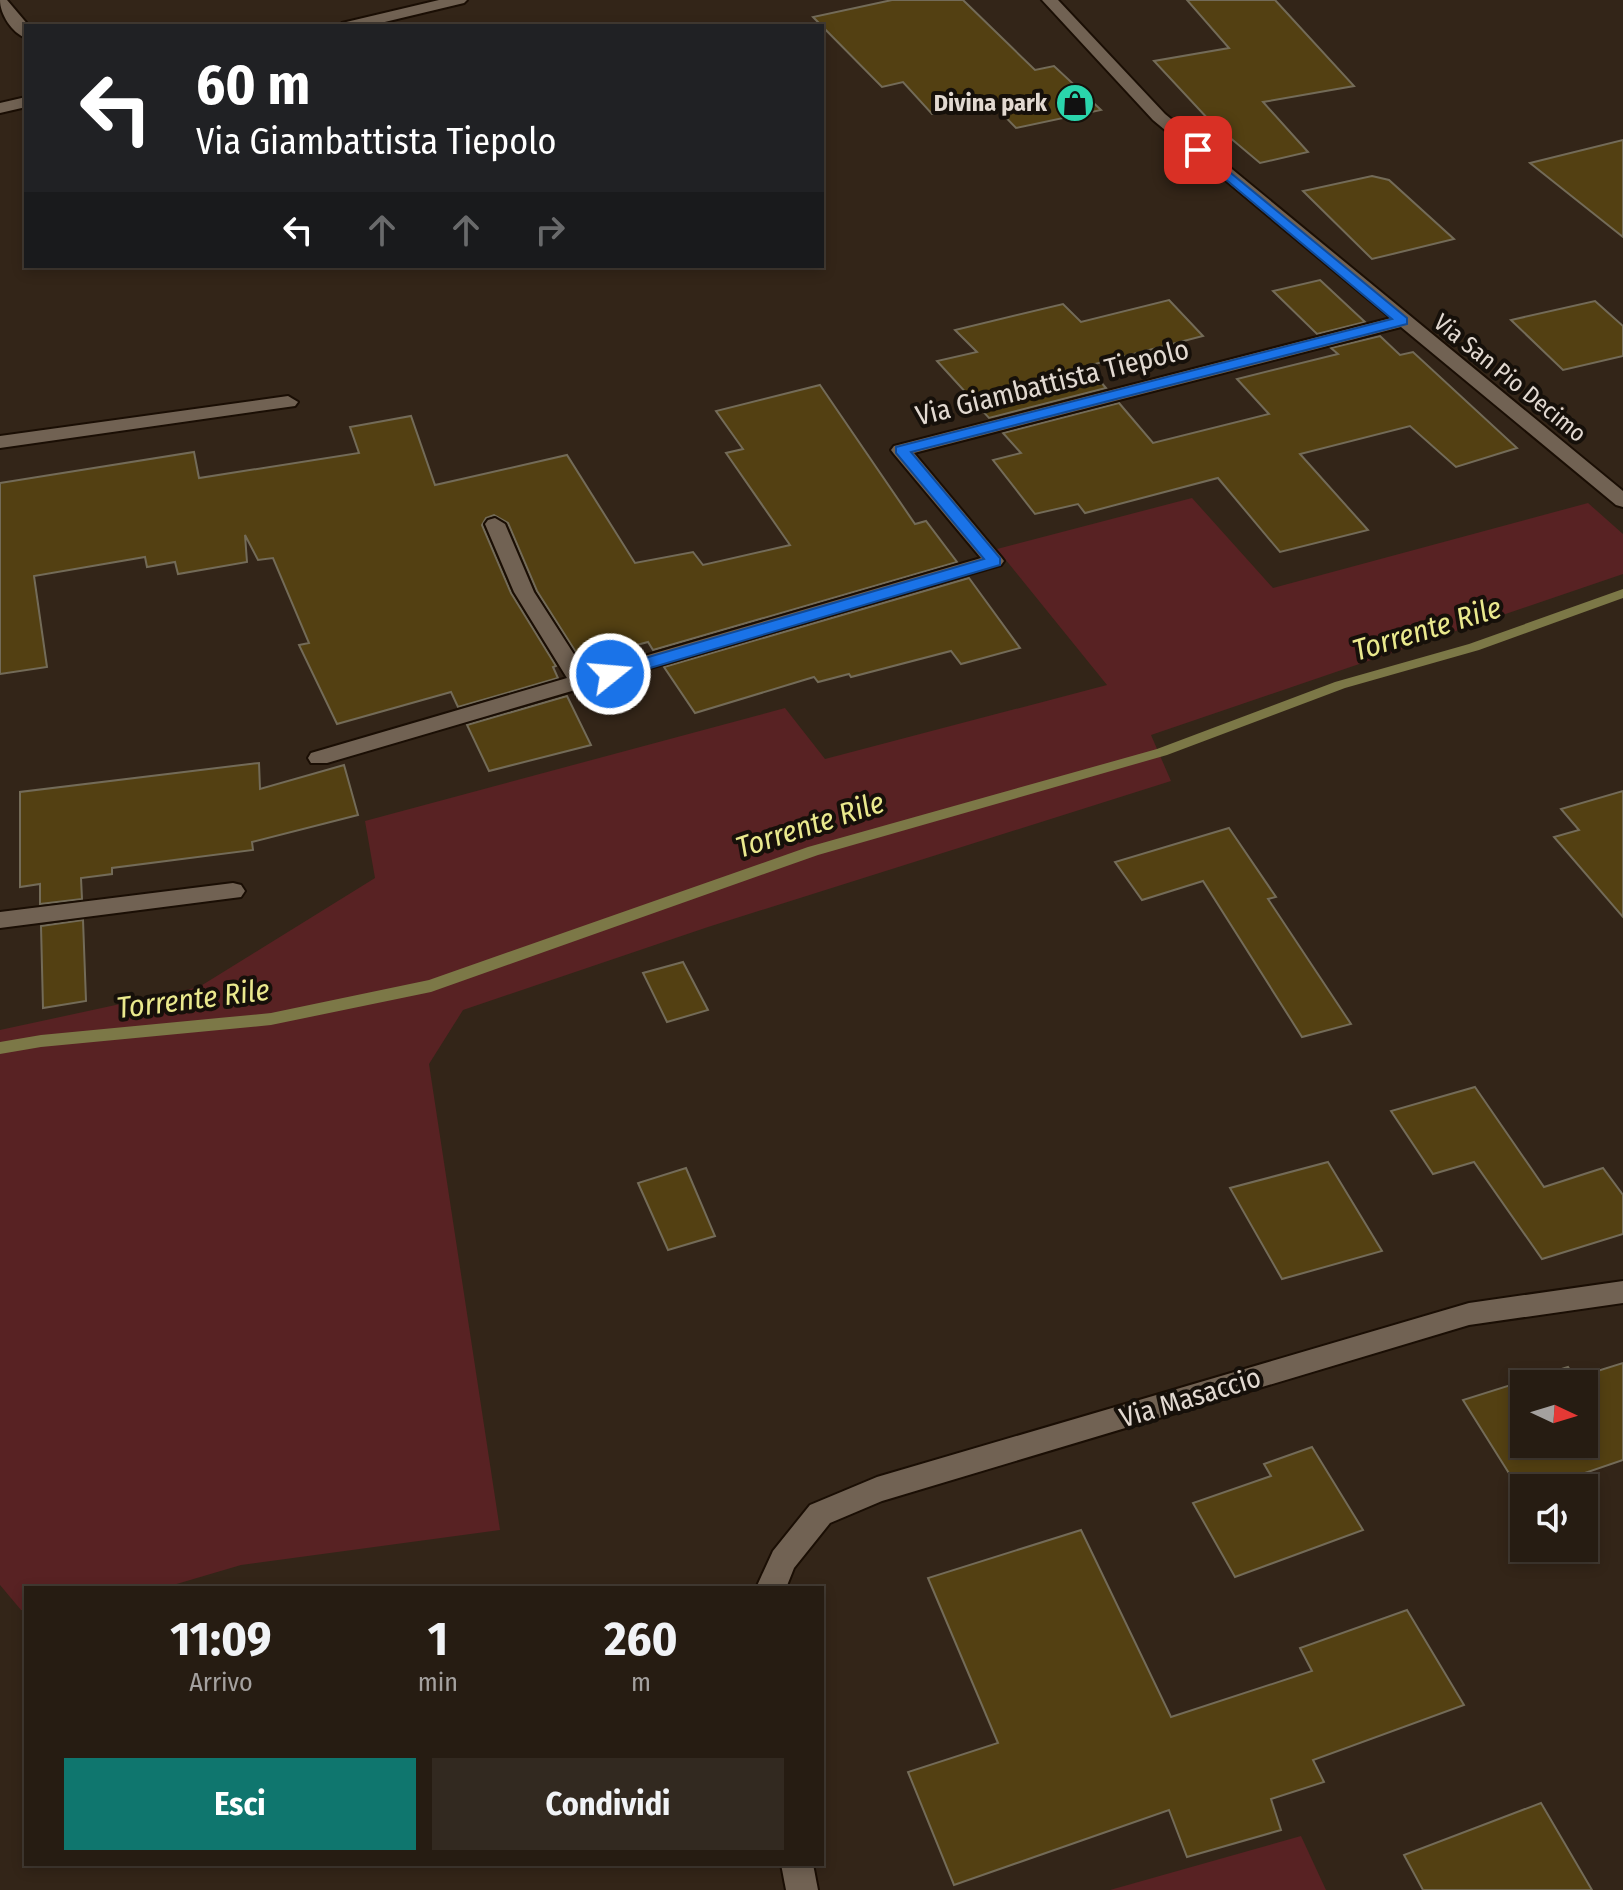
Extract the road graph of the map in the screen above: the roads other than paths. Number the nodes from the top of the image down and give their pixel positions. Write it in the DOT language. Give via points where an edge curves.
graph roads {
  1 [pos="459,0"];
  2 [pos="1050,0"];
  3 [pos="0,1"];
  4 [pos="357,24"];
  5 [pos="24,31"];
  6 [pos="24,102"];
  7 [pos="0,108"];
  8 [pos="1402,321"];
  9 [pos="288,402"];
  10 [pos="0,442"];
  11 [pos="1623,501"];
  12 [pos="495,524"];
  13 [pos="581,683"];
  14 [pos="319,758"];
  15 [pos="233,891"];
  16 [pos="0,920"];
  17 [pos="1623,1292"];
  18 [pos="772,1586"];
  19 [pos="797,1866"];
  20 [pos="802,1890"];
  1 -- 4 [label="street"];
  2 -- 8 [label="street, Via San Pio Decimo" via="1159,117"];
  3 -- 5 [label="street"];
  6 -- 7 [label="street"];
  8 -- 11 [label="street, Via San Pio Decimo"];
  8 -- 13 [label="street, Via Giambattista Tiepolo" via="901,450 994,561"];
  9 -- 10 [label="street"];
  12 -- 13 [label="street" via="524,592"];
  13 -- 14 [label="street, Via Giambattista Tiepolo"];
  15 -- 16 [label="street"];
  17 -- 18 [label="street, Via Masaccio" via="1469,1314 877,1490 820,1514 783,1560"];
  19 -- 20 [label="street"];
}
